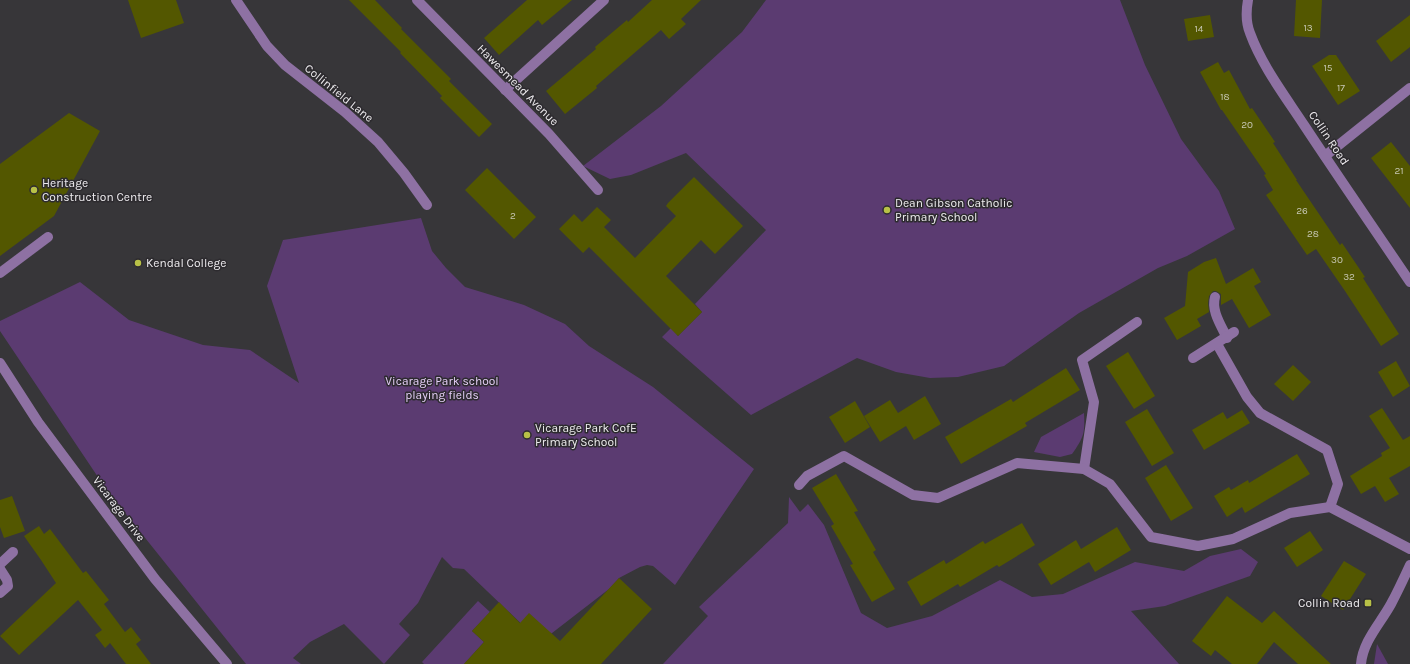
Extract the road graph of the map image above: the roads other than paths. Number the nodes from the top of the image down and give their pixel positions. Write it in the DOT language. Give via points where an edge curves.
graph roads {
  1 [pos="236,0"];
  2 [pos="417,0"];
  3 [pos="604,0"];
  4 [pos="1248,0"];
  5 [pos="1410,88"];
  6 [pos="505,90"];
  7 [pos="1325,156"];
  8 [pos="598,190"];
  9 [pos="427,205"];
  10 [pos="48,237"];
  11 [pos="0,272"];
  12 [pos="1410,282"];
  13 [pos="1215,297"];
  14 [pos="1137,322"];
  15 [pos="1217,344"];
  16 [pos="1193,358"];
  17 [pos="0,364"];
  18 [pos="1084,469"];
  19 [pos="799,485"];
  20 [pos="1330,507"];
  21 [pos="1410,549"];
  22 [pos="14,552"];
  23 [pos="0,564"];
  24 [pos="1410,565"];
  25 [pos="0,569"];
  26 [pos="0,593"];
  27 [pos="227,664"];
  28 [pos="1361,664"];
  1 -- 9 [label="street, Collinfield Lane" via="267,46 280,60 378,142"];
  2 -- 6 [label="street, Hawesmead Avenue"];
  3 -- 6 [label="street"];
  4 -- 7 [label="street, Collin Road" via="1246,13 1249,31 1257,50"];
  5 -- 7 [label="street"];
  6 -- 8 [label="street, Hawesmead Avenue" via="549,134"];
  7 -- 12 [label="street, Collin Road"];
  10 -- 11 [label="street"];
  13 -- 15 [label="street" via="1213,304 1217,317 1230,335"];
  14 -- 18 [label="street" via="1082,360 1094,402"];
  15 -- 16 [label="street"];
  15 -- 20 [label="street" via="1247,396 1260,413 1327,450 1338,484"];
  17 -- 27 [label="street, Vicarage Drive" via="38,422 155,579"];
  18 -- 19 [label="street" via="1017,463 938,498 913,495 844,456 807,476"];
  18 -- 20 [label="street" via="1110,484 1151,537 1198,546 1233,539 1290,513"];
  20 -- 21 [label="street"];
  22 -- 23 [label="street"];
  24 -- 28 [label="street" via="1362,653"];
  25 -- 26 [label="street" via="8,580 8,586"];
}
